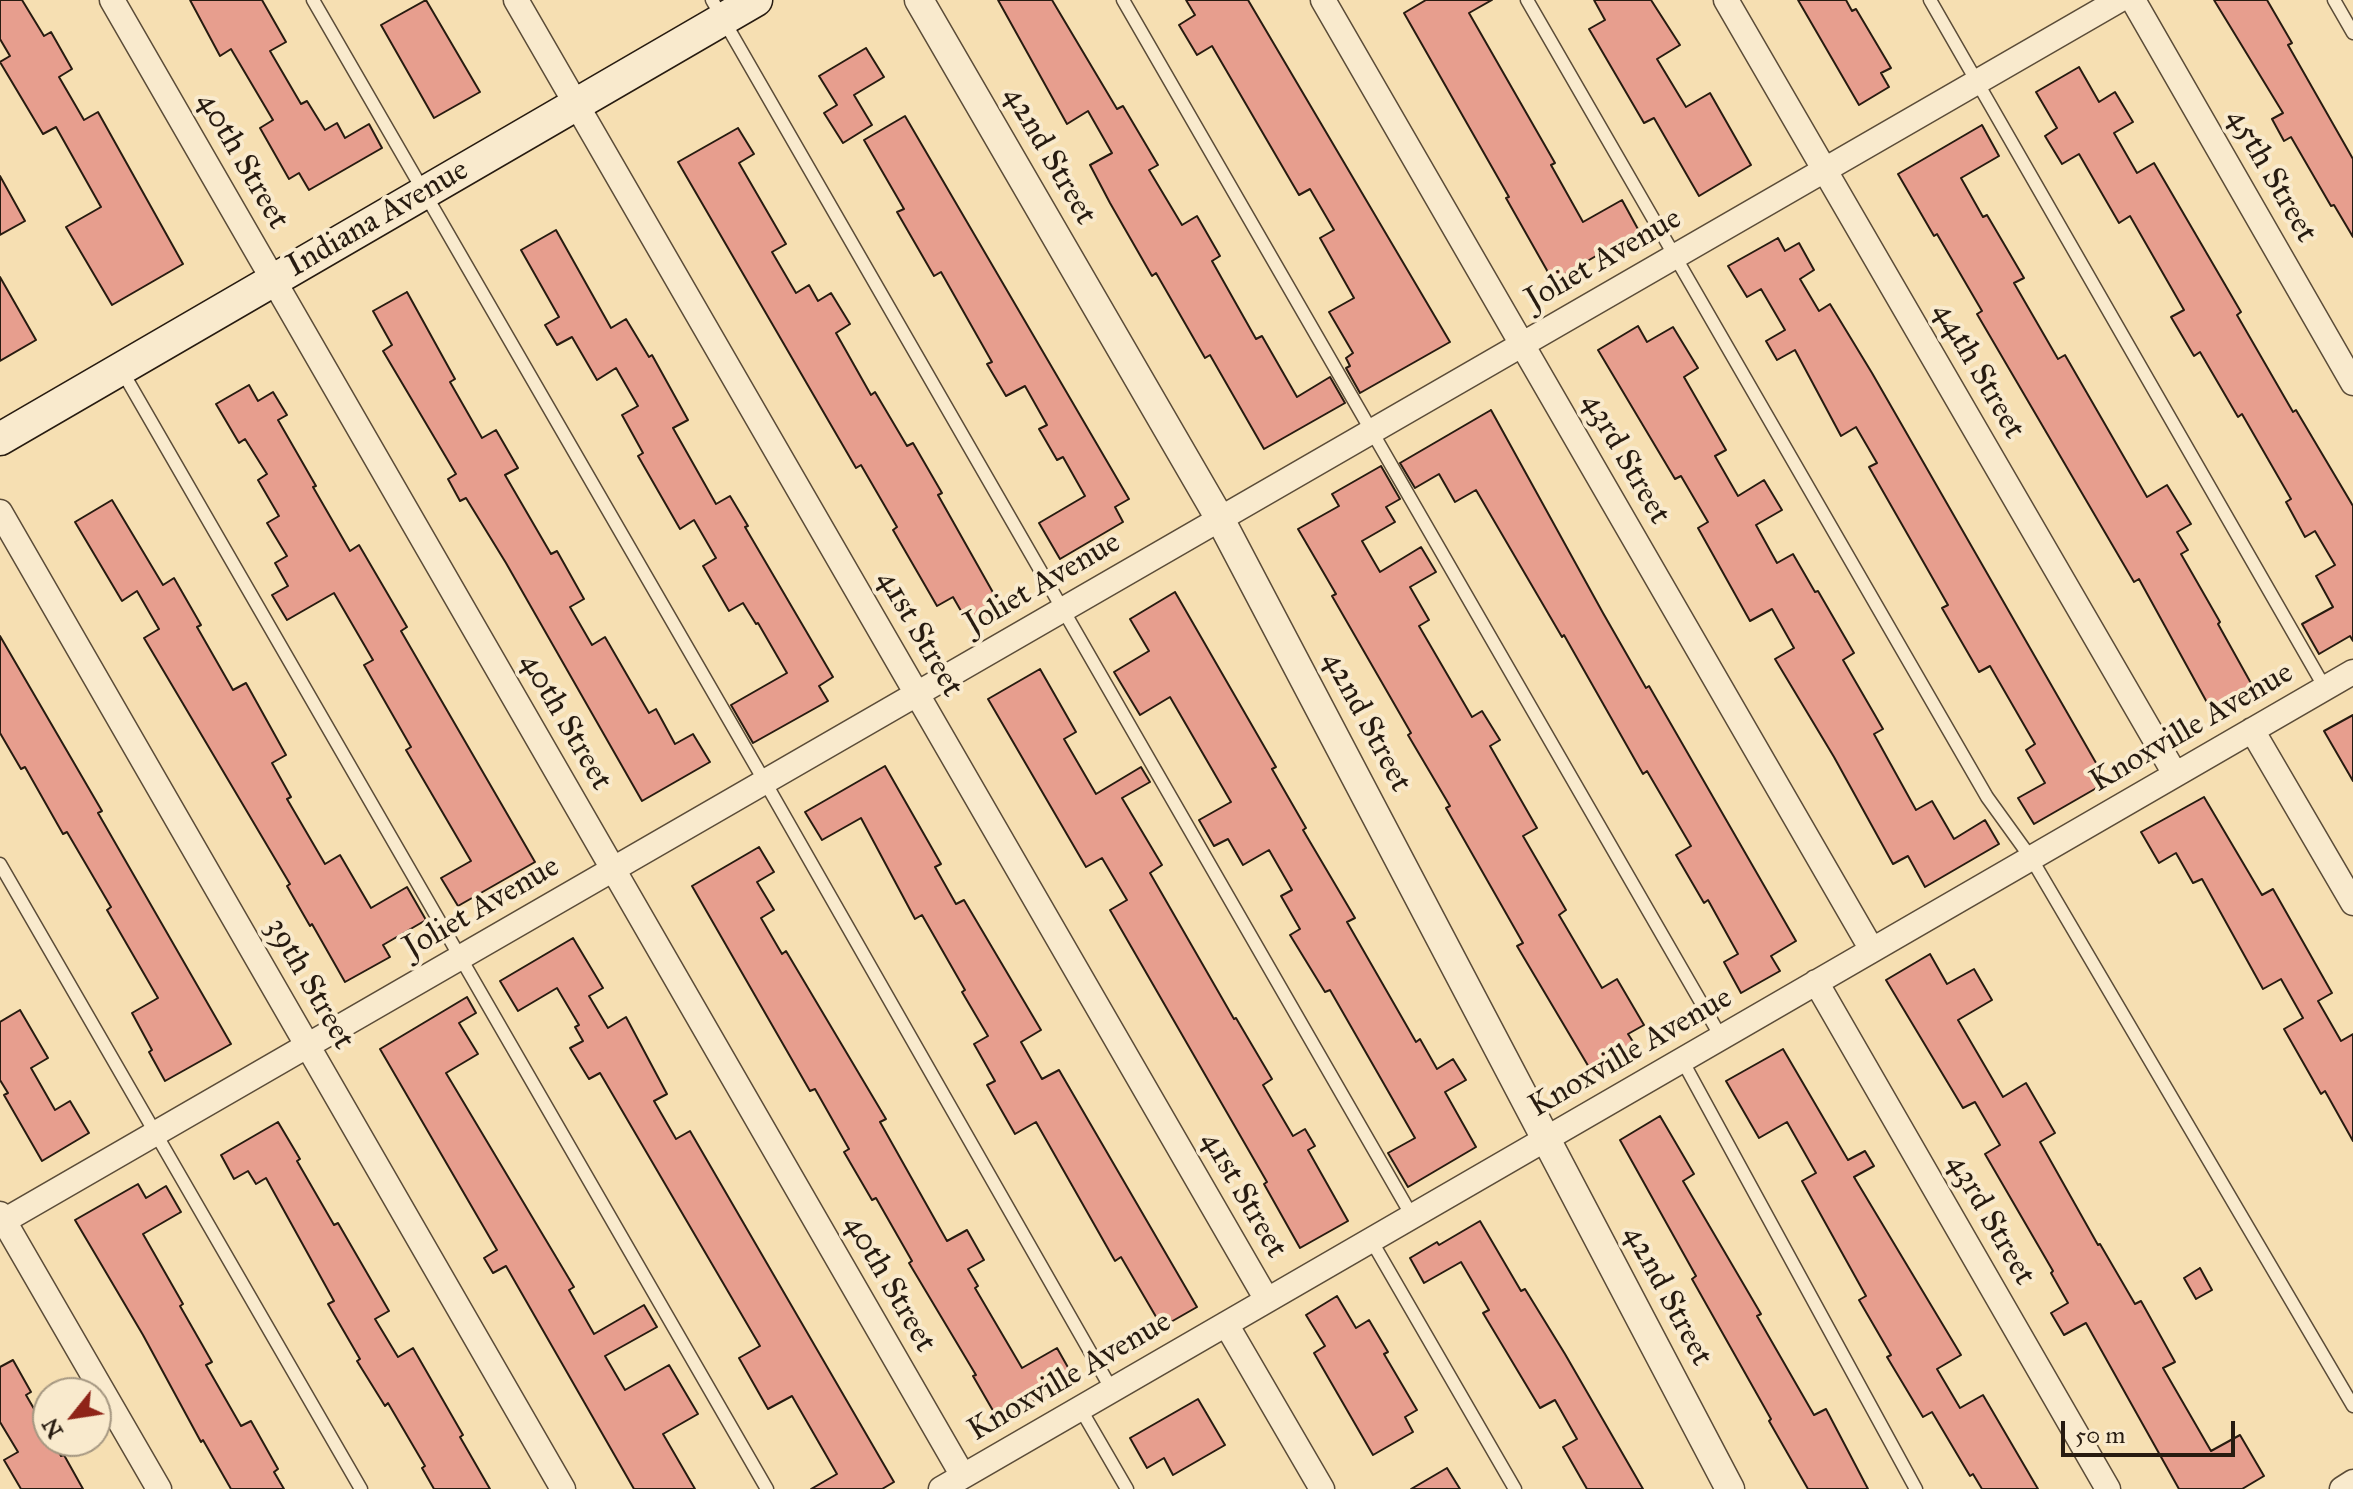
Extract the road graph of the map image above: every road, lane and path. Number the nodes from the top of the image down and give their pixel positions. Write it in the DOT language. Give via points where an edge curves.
graph roads {
  1 [pos="112,0"];
  2 [pos="313,0"];
  3 [pos="516,0"];
  4 [pos="756,0"];
  5 [pos="919,0"];
  6 [pos="1123,0"];
  7 [pos="1323,0"];
  8 [pos="1527,0"];
  9 [pos="1726,0"];
  10 [pos="1930,0"];
  11 [pos="2119,0"];
  12 [pos="2133,0"];
  13 [pos="2334,0"];
  14 [pos="717,10"];
  15 [pos="2353,33"];
  16 [pos="1976,82"];
  17 [pos="576,104"];
  18 [pos="1825,170"];
  19 [pos="423,193"];
  20 [pos="1675,256"];
  21 [pos="274,280"];
  22 [pos="1522,344"];
  23 [pos="120,369"];
  24 [pos="2353,383"];
  25 [pos="1370,432"];
  26 [pos="0,439"];
  27 [pos="0,512"];
  28 [pos="1220,519"];
  29 [pos="1064,609"];
  30 [pos="2353,672"];
  31 [pos="2325,688"];
  32 [pos="917,694"];
  33 [pos="2252,730"];
  34 [pos="2175,774"];
  35 [pos="765,782"];
  36 [pos="2031,858"];
  37 [pos="0,864"];
  38 [pos="613,869"];
  39 [pos="2353,903"];
  40 [pos="1872,950"];
  41 [pos="459,958"];
  42 [pos="1816,982"];
  43 [pos="1721,1037"];
  44 [pos="307,1046"];
  45 [pos="1682,1060"];
  46 [pos="156,1133"];
  47 [pos="1546,1139"];
  48 [pos="1412,1216"];
  49 [pos="1,1219"];
  50 [pos="1371,1240"];
  51 [pos="1267,1300"];
  52 [pos="1226,1324"];
  53 [pos="1112,1390"];
  54 [pos="2353,1406"];
  55 [pos="1080,1408"];
  56 [pos="963,1476"];
  57 [pos="2353,1482"];
  58 [pos="159,1489"];
  59 [pos="361,1489"];
  60 [pos="563,1489"];
  61 [pos="767,1489"];
  62 [pos="941,1489"];
  63 [pos="1127,1489"];
  64 [pos="1322,1489"];
  65 [pos="1515,1489"];
  66 [pos="1730,1489"];
  67 [pos="1916,1489"];
  68 [pos="2108,1489"];
  69 [pos="2342,1489"];
  1 -- 21 [label="street, 40th Street"];
  2 -- 19 [label="lane"];
  3 -- 17 [label="street, 41st Street"];
  4 -- 14 [label="main road, Indiana Avenue"];
  5 -- 28 [label="street, 42nd Street"];
  6 -- 25 [label="lane"];
  7 -- 22 [label="street, 43rd Street"];
  8 -- 20 [label="lane"];
  9 -- 18 [label="street, 44th Street"];
  10 -- 16 [label="lane"];
  11 -- 16 [label="street, Joliet Avenue"];
  12 -- 24 [label="street, 45th Street"];
  13 -- 15 [label="lane"];
  14 -- 17 [label="main road, Indiana Avenue"];
  14 -- 29 [label="lane"];
  16 -- 18 [label="street, Joliet Avenue"];
  16 -- 31 [label="lane"];
  17 -- 19 [label="main road, Indiana Avenue"];
  17 -- 32 [label="street, 41st Street"];
  18 -- 20 [label="street, Joliet Avenue"];
  18 -- 34 [label="street, 44th Street"];
  19 -- 21 [label="main road, Indiana Avenue"];
  19 -- 35 [label="lane"];
  20 -- 22 [label="street, Joliet Avenue"];
  20 -- 36 [label="lane" via="1987,797"];
  21 -- 23 [label="main road, Indiana Avenue"];
  21 -- 38 [label="street, 40th Street"];
  22 -- 25 [label="street, Joliet Avenue"];
  22 -- 40 [label="street, 43rd Street"];
  23 -- 26 [label="main road, Indiana Avenue"];
  23 -- 41 [label="lane"];
  25 -- 28 [label="street, Joliet Avenue"];
  25 -- 43 [label="lane"];
  27 -- 44 [label="street, 39th Street"];
  28 -- 29 [label="street, Joliet Avenue"];
  28 -- 47 [label="street, 42nd Street"];
  29 -- 32 [label="street, Joliet Avenue"];
  29 -- 48 [label="lane"];
  30 -- 31 [label="street, Knoxville Avenue"];
  31 -- 33 [label="street, Knoxville Avenue"];
  32 -- 35 [label="street, Joliet Avenue"];
  32 -- 51 [label="street, 41st Street"];
  33 -- 34 [label="street, Knoxville Avenue"];
  33 -- 39 [label="street"];
  34 -- 36 [label="street, Knoxville Avenue"];
  35 -- 38 [label="street, Joliet Avenue"];
  35 -- 53 [label="lane"];
  36 -- 40 [label="street, Knoxville Avenue"];
  36 -- 54 [label="lane"];
  37 -- 46 [label="lane"];
  38 -- 41 [label="street, Joliet Avenue"];
  38 -- 56 [label="street, 40th Street"];
  40 -- 42 [label="street, Knoxville Avenue"];
  41 -- 44 [label="street, Joliet Avenue"];
  41 -- 61 [label="lane"];
  42 -- 43 [label="street, Knoxville Avenue"];
  42 -- 68 [label="street, 43rd Street"];
  43 -- 45 [label="street, Knoxville Avenue"];
  44 -- 46 [label="street, Joliet Avenue"];
  44 -- 60 [label="street, 39th Street"];
  45 -- 47 [label="street, Knoxville Avenue"];
  45 -- 67 [label="lane"];
  46 -- 49 [label="street, Joliet Avenue"];
  46 -- 59 [label="lane"];
  47 -- 48 [label="street, Knoxville Avenue"];
  47 -- 66 [label="street, 42nd Street"];
  48 -- 50 [label="street, Knoxville Avenue"];
  49 -- 58 [label="street"];
  50 -- 51 [label="street, Knoxville Avenue"];
  50 -- 65 [label="lane"];
  51 -- 52 [label="street, Knoxville Avenue"];
  52 -- 53 [label="street, Knoxville Avenue"];
  52 -- 64 [label="street"];
  53 -- 55 [label="street, Knoxville Avenue"];
  55 -- 56 [label="street, Knoxville Avenue"];
  55 -- 63 [label="lane"];
  56 -- 62 [label="street, Knoxville Avenue"];
  57 -- 69 [label="street"];
}
